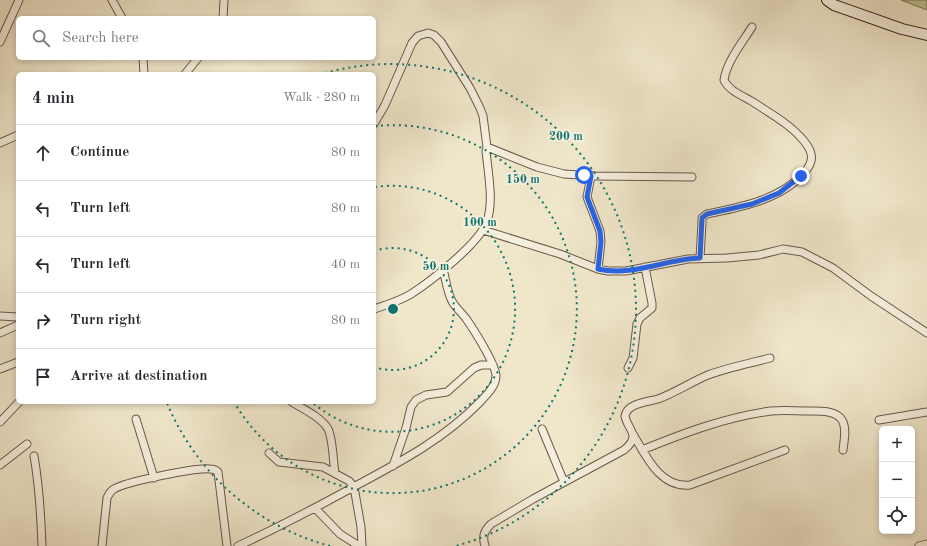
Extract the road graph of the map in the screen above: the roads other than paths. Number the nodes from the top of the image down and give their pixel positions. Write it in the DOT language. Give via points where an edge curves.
graph roads {
  1 [pos="19,0"];
  2 [pos="112,0"];
  3 [pos="224,0"];
  4 [pos="827,0"];
  5 [pos="121,16"];
  6 [pos="223,16"];
  7 [pos="752,27"];
  8 [pos="927,35"];
  9 [pos="0,42"];
  10 [pos="143,60"];
  11 [pos="196,60"];
  12 [pos="144,72"];
  13 [pos="187,72"];
  14 [pos="376,121"];
  15 [pos="16,136"];
  16 [pos="0,143"];
  17 [pos="487,147"];
  18 [pos="591,176"];
  19 [pos="692,177"];
  20 [pos="483,230"];
  21 [pos="700,258"];
  22 [pos="645,267"];
  23 [pos="443,269"];
  24 [pos="598,269"];
  25 [pos="376,308"];
  26 [pos="0,316"];
  27 [pos="16,317"];
  28 [pos="16,326"];
  29 [pos="0,333"];
  30 [pos="927,333"];
  31 [pos="770,358"];
  32 [pos="16,363"];
  33 [pos="493,364"];
  34 [pos="628,368"];
  35 [pos="0,369"];
  36 [pos="17,404"];
  37 [pos="295,404"];
  38 [pos="927,412"];
  39 [pos="136,420"];
  40 [pos="879,420"];
  41 [pos="0,422"];
  42 [pos="542,429"];
  43 [pos="633,434"];
  44 [pos="27,444"];
  45 [pos="642,450"];
  46 [pos="785,450"];
  47 [pos="843,450"];
  48 [pos="269,453"];
  49 [pos="34,456"];
  50 [pos="0,465"];
  51 [pos="393,466"];
  52 [pos="335,473"];
  53 [pos="154,478"];
  54 [pos="564,482"];
  55 [pos="354,487"];
  56 [pos="315,508"];
  57 [pos="927,544"];
  58 [pos="42,546"];
  59 [pos="102,546"];
  60 [pos="227,546"];
  61 [pos="238,546"];
  62 [pos="358,546"];
  63 [pos="362,546"];
  64 [pos="484,546"];
  65 [pos="919,546"];
  1 -- 9 [label="street"];
  2 -- 5 [label="street"];
  3 -- 6 [label="street"];
  4 -- 8 [label="street" via="834,5 902,29"];
  7 -- 21 [label="street" via="729,64 724,80 730,88 796,131 810,149 811,162 801,176 779,193 752,204 707,214 702,218"];
  10 -- 12 [label="street"];
  11 -- 13 [label="street"];
  14 -- 17 [label="street" via="412,43 418,36 428,33 441,42 473,94 483,116"];
  15 -- 16 [label="street"];
  17 -- 18 [label="street" via="551,171"];
  17 -- 20 [label="street" via="490,199 489,215"];
  18 -- 19 [label="street"];
  18 -- 24 [label="street" via="587,197 600,231"];
  20 -- 23 [label="street" via="464,252"];
  20 -- 24 [label="street" via="560,254"];
  21 -- 22 [label="street"];
  21 -- 30 [label="street" via="759,255 783,250 802,252 833,268"];
  22 -- 24 [label="street" via="616,272"];
  22 -- 34 [label="street" via="652,308 637,324 633,358"];
  23 -- 25 [label="street" via="410,294"];
  23 -- 33 [label="street" via="448,293"];
  26 -- 27 [label="street"];
  28 -- 29 [label="street"];
  31 -- 43 [label="street" via="709,374 659,398 626,410 625,416"];
  32 -- 35 [label="street"];
  33 -- 51 [label="street" via="496,381 476,406 437,440"];
  33 -- 51 [label="street" via="474,368 447,392 426,395 416,400 411,407"];
  36 -- 41 [label="street"];
  37 -- 52 [label="street" via="328,429"];
  38 -- 40 [label="street"];
  39 -- 53 [label="street"];
  42 -- 54 [label="street"];
  43 -- 45 [label="street"];
  43 -- 54 [label="street" via="630,445 624,450"];
  44 -- 50 [label="street"];
  45 -- 46 [label="street" via="660,474 682,486"];
  45 -- 47 [label="street" via="683,433 749,414 773,411 823,411 841,418 845,429"];
  48 -- 52 [label="street" via="279,462 323,467"];
  49 -- 58 [label="street"];
  51 -- 55 [label="street"];
  52 -- 55 [label="street"];
  53 -- 59 [label="street" via="118,486 109,492"];
  53 -- 60 [label="street" via="209,468 218,472"];
  54 -- 64 [label="street" via="491,524 483,535"];
  55 -- 56 [label="street"];
  55 -- 63 [label="street"];
  56 -- 61 [label="street"];
  56 -- 62 [label="street" via="340,534"];
  57 -- 65 [label="street"];
}
